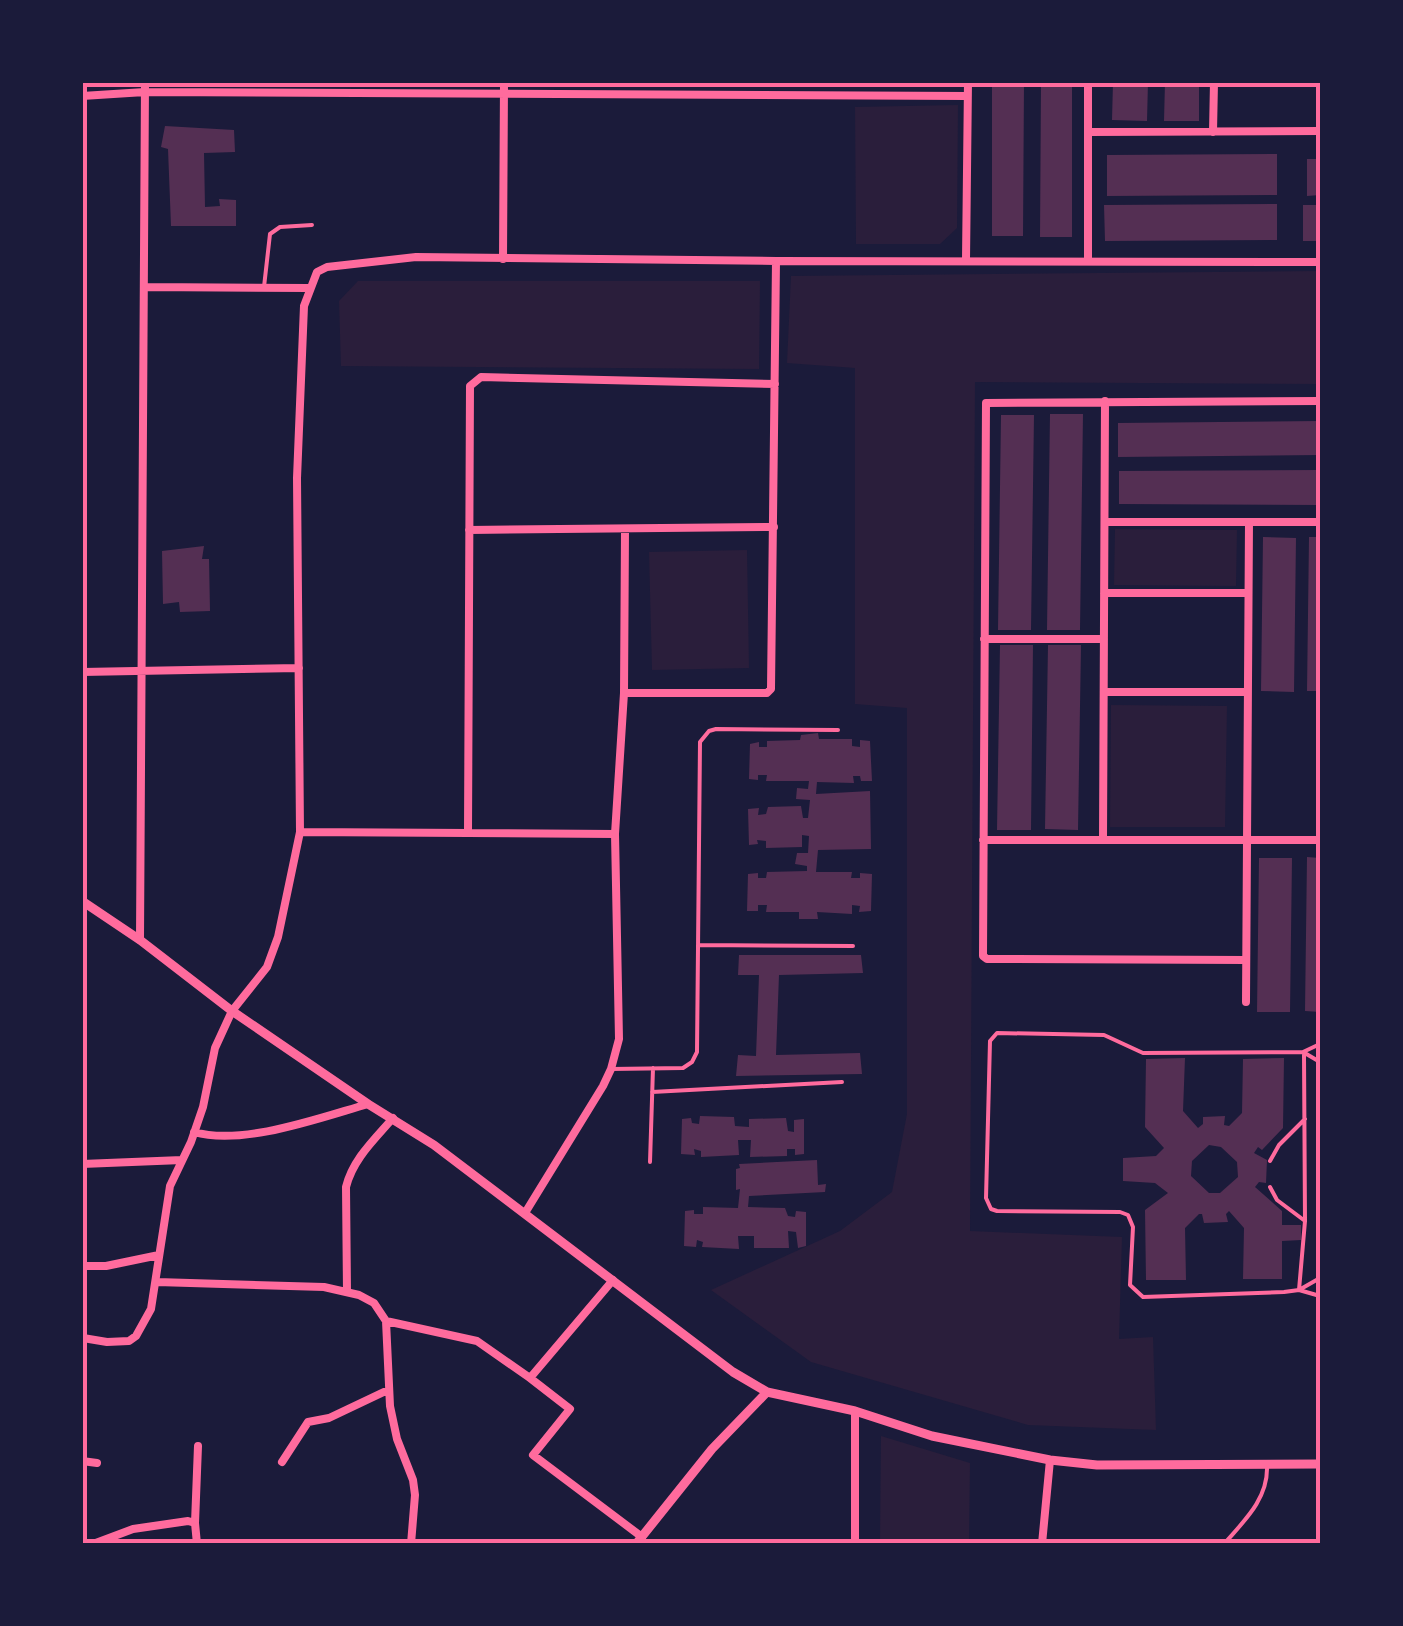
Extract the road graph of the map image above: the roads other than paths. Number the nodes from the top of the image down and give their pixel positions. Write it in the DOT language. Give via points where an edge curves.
graph roads {
  1 [pos="272,82"];
  2 [pos="368,82"];
  3 [pos="504,82"];
  4 [pos="837,82"];
  5 [pos="968,82"];
  6 [pos="1088,82"];
  7 [pos="1214,82"];
  8 [pos="145,88"];
  9 [pos="272,93"];
  10 [pos="368,93"];
  11 [pos="837,94"];
  12 [pos="504,95"];
  13 [pos="82,96"];
  14 [pos="968,96"];
  15 [pos="1320,131"];
  16 [pos="1088,132"];
  17 [pos="1213,132"];
  18 [pos="312,225"];
  19 [pos="502,259"];
  20 [pos="966,260"];
  21 [pos="1088,260"];
  22 [pos="776,262"];
  23 [pos="1320,262"];
  24 [pos="144,287"];
  25 [pos="264,288"];
  26 [pos="309,288"];
  27 [pos="775,384"];
  28 [pos="1106,401"];
  29 [pos="1320,401"];
  30 [pos="1104,522"];
  31 [pos="1248,522"];
  32 [pos="1320,522"];
  33 [pos="774,528"];
  34 [pos="469,530"];
  35 [pos="625,530"];
  36 [pos="1104,593"];
  37 [pos="1248,593"];
  38 [pos="984,639"];
  39 [pos="1104,639"];
  40 [pos="299,668"];
  41 [pos="142,671"];
  42 [pos="82,672"];
  43 [pos="1104,692"];
  44 [pos="1248,692"];
  45 [pos="624,693"];
  46 [pos="838,730"];
  47 [pos="300,832"];
  48 [pos="468,832"];
  49 [pos="615,834"];
  50 [pos="984,840"];
  51 [pos="1103,840"];
  52 [pos="1247,840"];
  53 [pos="1320,840"];
  54 [pos="82,901"];
  55 [pos="140,940"];
  56 [pos="698,945"];
  57 [pos="853,946"];
  58 [pos="1246,960"];
  59 [pos="1246,1002"];
  60 [pos="232,1011"];
  61 [pos="1320,1044"];
  62 [pos="1304,1052"];
  63 [pos="1320,1062"];
  64 [pos="652,1068"];
  65 [pos="612,1069"];
  66 [pos="842,1082"];
  67 [pos="652,1092"];
  68 [pos="368,1104"];
  69 [pos="393,1118"];
  70 [pos="1306,1118"];
  71 [pos="194,1132"];
  72 [pos="182,1160"];
  73 [pos="1270,1161"];
  74 [pos="650,1162"];
  75 [pos="82,1164"];
  76 [pos="1270,1187"];
  77 [pos="524,1212"];
  78 [pos="1306,1220"];
  79 [pos="159,1255"];
  80 [pos="82,1266"];
  81 [pos="1320,1278"];
  82 [pos="613,1280"];
  83 [pos="157,1282"];
  84 [pos="1299,1290"];
  85 [pos="348,1292"];
  86 [pos="1320,1296"];
  87 [pos="386,1321"];
  88 [pos="83,1338"];
  89 [pos="530,1378"];
  90 [pos="388,1390"];
  91 [pos="768,1392"];
  92 [pos="855,1412"];
  93 [pos="198,1446"];
  94 [pos="1050,1460"];
  95 [pos="82,1461"];
  96 [pos="282,1462"];
  97 [pos="97,1463"];
  98 [pos="1266,1464"];
  99 [pos="1320,1464"];
  100 [pos="194,1523"];
  101 [pos="639,1540"];
  102 [pos="1046,1542"];
  103 [pos="93,1544"];
  104 [pos="197,1544"];
  105 [pos="411,1544"];
  106 [pos="855,1544"];
  107 [pos="1224,1544"];
  1 -- 9 [label="street"];
  2 -- 10 [label="street"];
  3 -- 12 [label="street"];
  4 -- 11 [label="street"];
  5 -- 14 [label="street"];
  6 -- 16 [label="street"];
  7 -- 17 [label="street"];
  8 -- 9 [label="street"];
  8 -- 13 [label="street"];
  8 -- 24 [label="street"];
  9 -- 10 [label="street"];
  10 -- 12 [label="street"];
  11 -- 12 [label="street"];
  11 -- 14 [label="street"];
  12 -- 19 [label="street"];
  14 -- 20 [label="street"];
  15 -- 17 [label="street"];
  16 -- 17 [label="street"];
  16 -- 21 [label="street"];
  18 -- 25 [label="lane" via="270,234"];
  19 -- 22 [label="street"];
  19 -- 26 [label="street" via="416,256 328,266"];
  20 -- 21 [label="street"];
  20 -- 22 [label="street"];
  21 -- 23 [label="street"];
  22 -- 27 [label="street"];
  24 -- 25 [label="street"];
  24 -- 41 [label="street"];
  25 -- 26 [label="street"];
  26 -- 40 [label="street" via="297,478"];
  27 -- 33 [label="street"];
  27 -- 34 [label="street" via="475,380"];
  28 -- 29 [label="street"];
  28 -- 30 [label="street"];
  28 -- 38 [label="street" via="986,402"];
  30 -- 31 [label="street"];
  30 -- 36 [label="street"];
  31 -- 32 [label="street"];
  31 -- 37 [label="street"];
  33 -- 35 [label="street"];
  33 -- 45 [label="street" via="770,691"];
  34 -- 35 [label="street"];
  34 -- 48 [label="street"];
  35 -- 45 [label="street"];
  36 -- 37 [label="street"];
  36 -- 39 [label="street"];
  37 -- 44 [label="street"];
  38 -- 39 [label="street"];
  38 -- 50 [label="street"];
  39 -- 43 [label="street"];
  40 -- 41 [label="street"];
  40 -- 47 [label="street"];
  41 -- 42 [label="street"];
  41 -- 55 [label="street"];
  43 -- 44 [label="street"];
  43 -- 51 [label="street"];
  44 -- 52 [label="street"];
  45 -- 49 [label="street"];
  46 -- 56 [label="lane" via="716,729 700,742"];
  47 -- 48 [label="street"];
  47 -- 60 [label="street" via="268,967"];
  48 -- 49 [label="street"];
  49 -- 65 [label="street" via="619,1039"];
  50 -- 51 [label="street"];
  50 -- 58 [label="street" via="984,958"];
  51 -- 52 [label="street"];
  52 -- 53 [label="street"];
  52 -- 58 [label="street"];
  54 -- 55 [label="street"];
  55 -- 60 [label="street"];
  56 -- 57 [label="lane"];
  56 -- 64 [label="lane" via="697,1052 688,1066"];
  58 -- 59 [label="street"];
  60 -- 68 [label="street"];
  60 -- 71 [label="street" via="211,1059"];
  61 -- 62 [label="lane"];
  62 -- 63 [label="lane"];
  62 -- 70 [label="lane"];
  62 -- 84 [label="lane" via="1143,1053 1104,1035 997,1032 990,1041 986,1198 997,1212 1128,1215 1134,1228 1130,1285 1143,1297"];
  64 -- 65 [label="lane"];
  64 -- 67 [label="lane"];
  65 -- 77 [label="street"];
  66 -- 67 [label="lane"];
  67 -- 74 [label="lane"];
  68 -- 69 [label="street"];
  68 -- 71 [label="street" via="237,1136"];
  69 -- 77 [label="street"];
  69 -- 85 [label="street" via="349,1174"];
  70 -- 73 [label="lane"];
  70 -- 78 [label="lane"];
  71 -- 72 [label="street"];
  72 -- 75 [label="street"];
  72 -- 79 [label="street" via="170,1186"];
  76 -- 78 [label="lane"];
  77 -- 82 [label="street"];
  78 -- 84 [label="lane"];
  79 -- 80 [label="street"];
  79 -- 83 [label="street"];
  81 -- 84 [label="lane"];
  82 -- 89 [label="street"];
  82 -- 91 [label="street"];
  83 -- 85 [label="street"];
  83 -- 88 [label="street" via="136,1336"];
  84 -- 86 [label="lane"];
  85 -- 87 [label="street" via="374,1303"];
  87 -- 89 [label="street" via="477,1341"];
  87 -- 90 [label="street"];
  89 -- 101 [label="street" via="570,1409 532,1455"];
  90 -- 96 [label="street" via="308,1422"];
  90 -- 105 [label="street" via="413,1480"];
  91 -- 92 [label="street"];
  91 -- 101 [label="street"];
  92 -- 94 [label="street"];
  92 -- 106 [label="street"];
  93 -- 100 [label="street"];
  94 -- 98 [label="street"];
  94 -- 102 [label="street"];
  95 -- 97 [label="street"];
  98 -- 99 [label="street"];
  98 -- 107 [label="lane" via="1267,1485"];
  100 -- 103 [label="street" via="146,1526"];
  100 -- 104 [label="street"];
}
